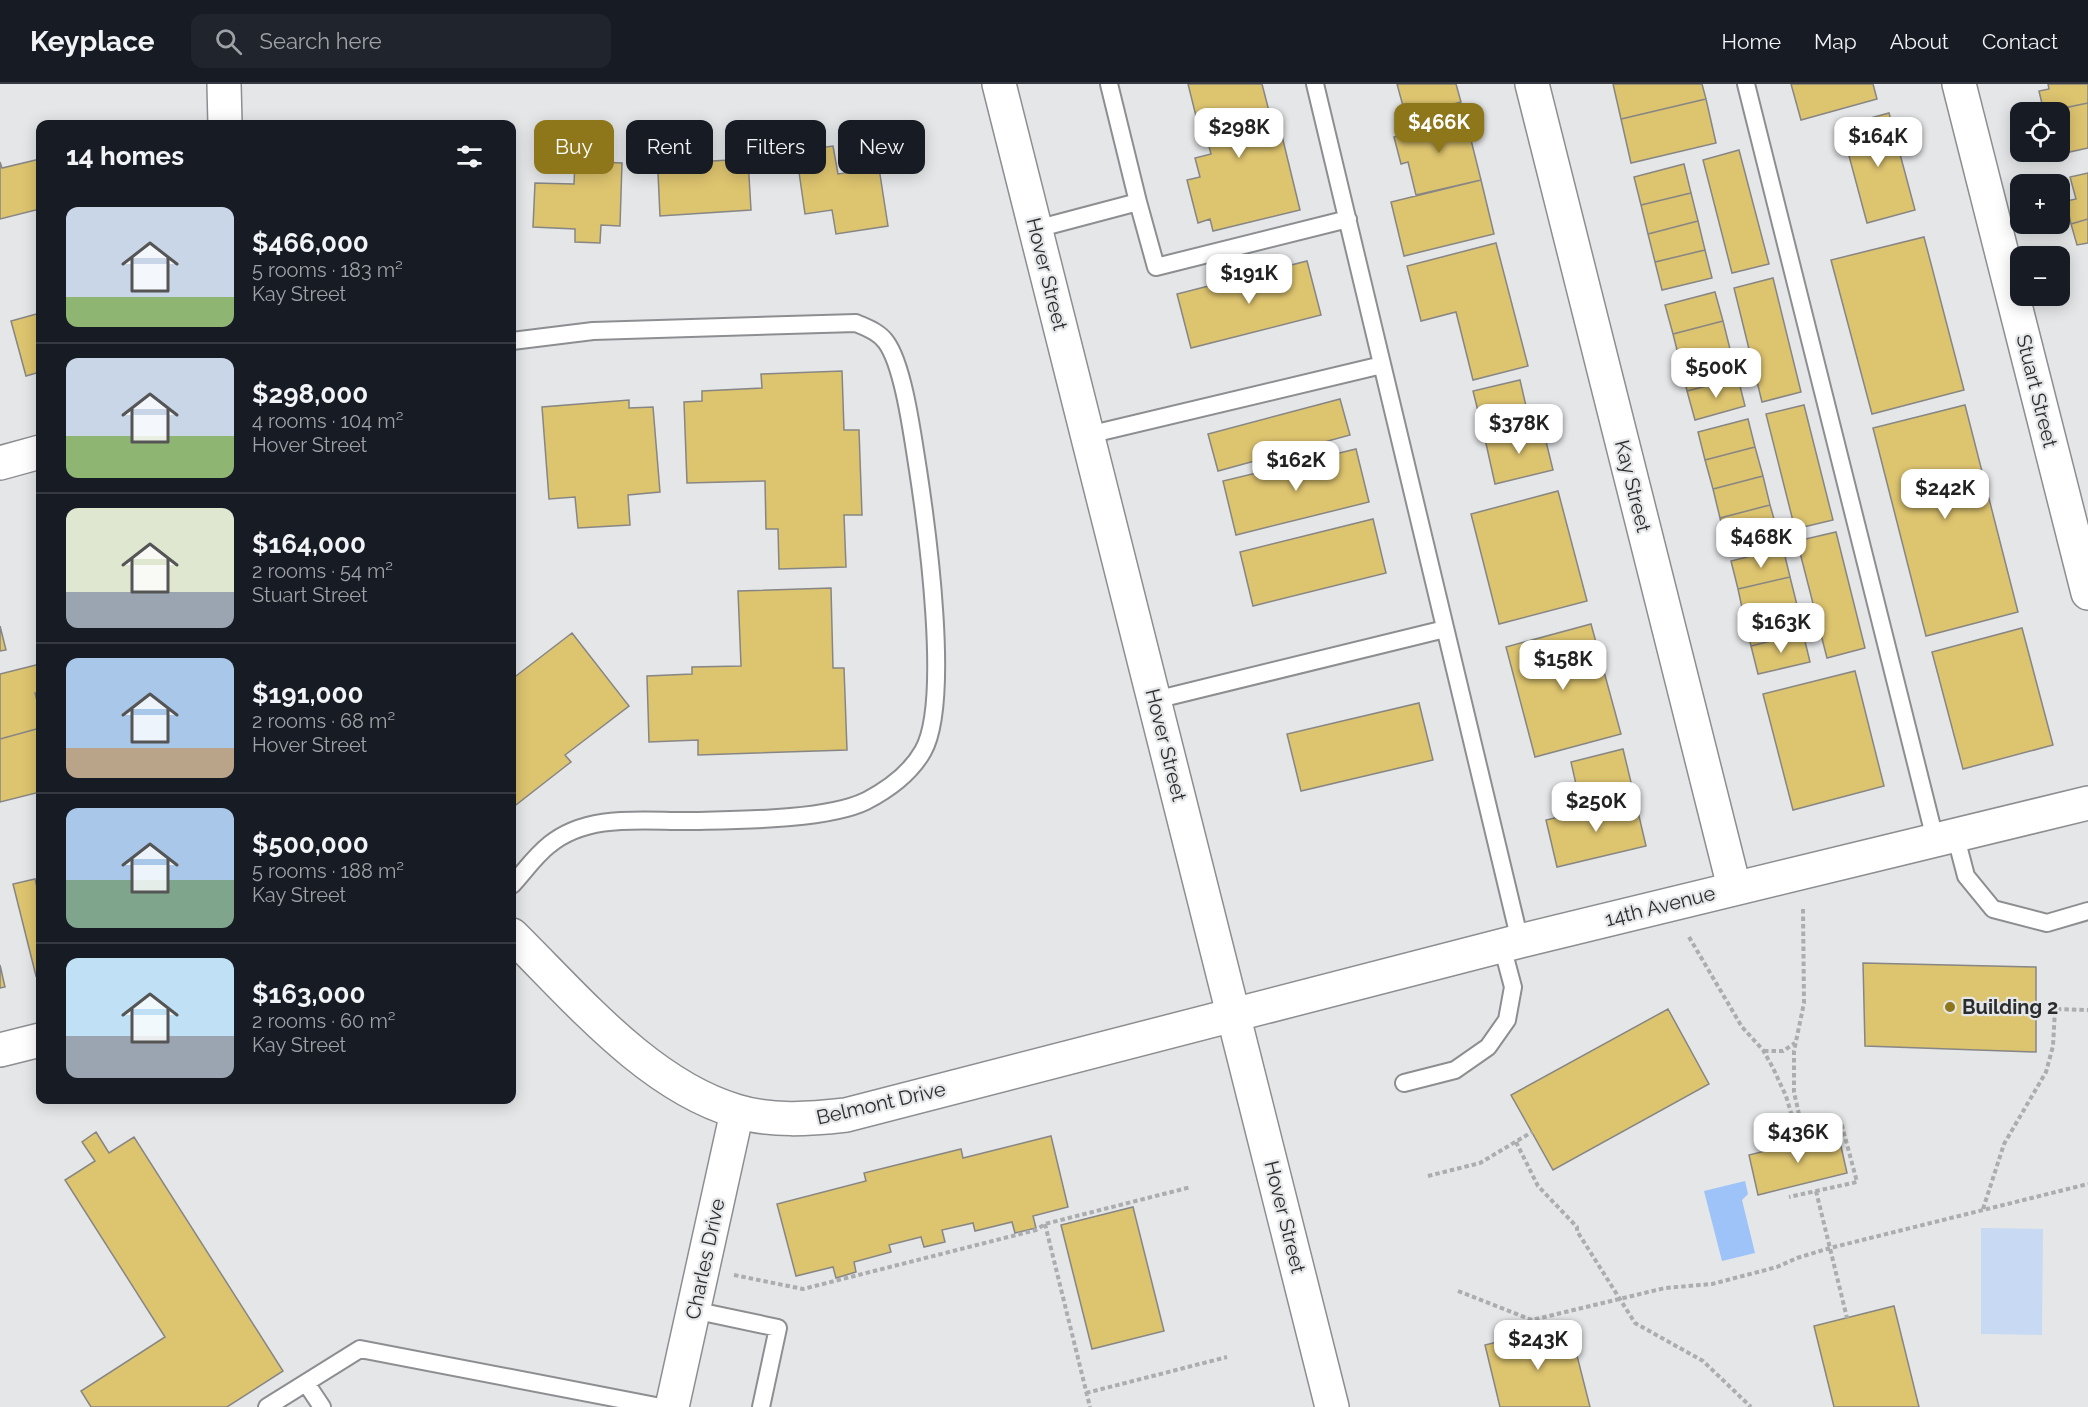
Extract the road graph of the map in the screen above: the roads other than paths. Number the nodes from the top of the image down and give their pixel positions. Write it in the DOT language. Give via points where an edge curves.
graph roads {
  1 [pos="224,84"];
  2 [pos="999,84"];
  3 [pos="1109,84"];
  4 [pos="1315,84"];
  5 [pos="1532,84"];
  6 [pos="1746,84"];
  7 [pos="1959,84"];
  8 [pos="225,120"];
  9 [pos="1138,202"];
  10 [pos="1348,219"];
  11 [pos="1036,230"];
  12 [pos="516,341"];
  13 [pos="1382,365"];
  14 [pos="1088,435"];
  15 [pos="36,453"];
  16 [pos="0,463"];
  17 [pos="2088,593"];
  18 [pos="1445,628"];
  19 [pos="1155,700"];
  20 [pos="2088,803"];
  21 [pos="1945,837"];
  22 [pos="516,881"];
  23 [pos="1734,887"];
  24 [pos="2088,911"];
  25 [pos="516,939"];
  26 [pos="1511,943"];
  27 [pos="1234,1014"];
  28 [pos="36,1041"];
  29 [pos="0,1050"];
  30 [pos="1404,1083"];
  31 [pos="737,1112"];
  32 [pos="693,1310"];
  33 [pos="306,1383"];
  34 [pos="267,1407"];
  35 [pos="322,1407"];
  36 [pos="661,1407"];
  37 [pos="672,1407"];
  38 [pos="761,1407"];
  39 [pos="1332,1407"];
  1 -- 8 [label="street"];
  2 -- 11 [label="street, Hover Street"];
  3 -- 9 [label="lane"];
  4 -- 10 [label="lane"];
  5 -- 23 [label="street, Kay Street"];
  6 -- 21 [label="lane"];
  7 -- 17 [label="street, Stuart Street"];
  9 -- 10 [label="lane" via="1156,267"];
  9 -- 11 [label="lane"];
  10 -- 13 [label="lane"];
  11 -- 14 [label="street, Hover Street"];
  12 -- 22 [label="lane" via="593,331 856,323 874,331 886,342 899,373 916,462 926,519 936,662 935,712 924,750 902,779 864,802 798,815 611,821 581,827 549,844"];
  13 -- 14 [label="lane"];
  13 -- 18 [label="lane"];
  14 -- 19 [label="street, Hover Street"];
  15 -- 16 [label="street"];
  18 -- 19 [label="lane"];
  18 -- 26 [label="lane"];
  19 -- 27 [label="street, Hover Street"];
  20 -- 21 [label="street, 14th Avenue"];
  21 -- 23 [label="street, 14th Avenue"];
  21 -- 24 [label="lane" via="1966,876 1993,909 2047,923"];
  23 -- 26 [label="street, 14th Avenue"];
  25 -- 31 [label="street, Belmont Drive" via="636,1055 676,1085"];
  26 -- 27 [label="street, 14th Avenue"];
  26 -- 30 [label="lane" via="1513,987 1507,1020 1488,1047 1455,1070"];
  27 -- 31 [label="street, Belmont Drive" via="846,1115 805,1120"];
  27 -- 39 [label="street, Hover Street"];
  28 -- 29 [label="street"];
  31 -- 32 [label="street, Charles Drive"];
  32 -- 37 [label="street, Charles Drive"];
  32 -- 38 [label="lane" via="778,1328"];
  33 -- 34 [label="lane"];
  33 -- 35 [label="lane"];
  33 -- 36 [label="lane" via="360,1349"];
}
